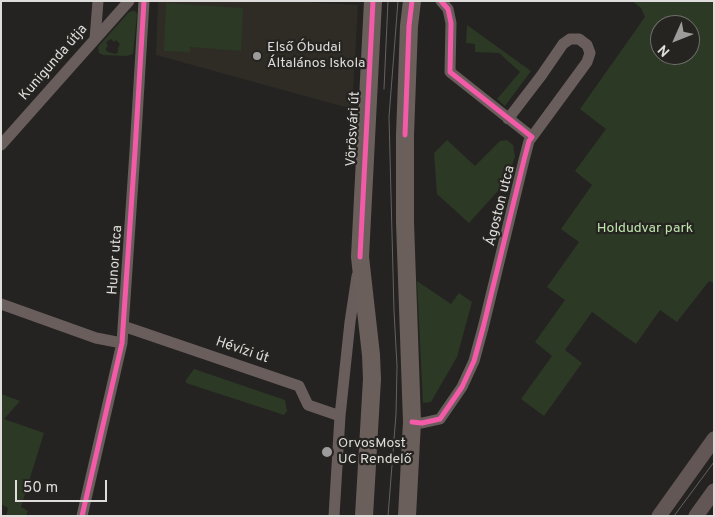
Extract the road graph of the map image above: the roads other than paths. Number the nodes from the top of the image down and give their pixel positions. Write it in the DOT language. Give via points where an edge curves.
graph roads {
  1 [pos="98,1"];
  2 [pos="128,1"];
  3 [pos="144,1"];
  4 [pos="373,1"];
  5 [pos="412,1"];
  6 [pos="441,1"];
  7 [pos="95,39"];
  8 [pos="508,119"];
  9 [pos="532,137"];
  10 [pos="1,146"];
  11 [pos="360,257"];
  12 [pos="1,304"];
  13 [pos="123,326"];
  14 [pos="122,344"];
  15 [pos="340,416"];
  16 [pos="412,422"];
  17 [pos="714,439"];
  18 [pos="714,491"];
  19 [pos="82,516"];
  20 [pos="334,516"];
  21 [pos="364,516"];
  22 [pos="407,516"];
  23 [pos="658,516"];
  24 [pos="696,516"];
  1 -- 7 [label="street"];
  2 -- 7 [label="street, Kunigunda útja"];
  3 -- 13 [label="street, Hunor utca"];
  4 -- 11 [label="main road, Vörösvári út"];
  5 -- 16 [label="main road" via="405,134 405,222"];
  6 -- 8 [label="street" via="448,9 451,23 450,72"];
  7 -- 10 [label="street, Kunigunda útja"];
  8 -- 9 [label="street"];
  8 -- 9 [label="street, Ágoston utca" via="563,44 570,39 587,45 590,53 587,62"];
  9 -- 16 [label="street, Ágoston utca" via="474,361 462,387 440,419"];
  11 -- 15 [label="street, Vörösvári út"];
  11 -- 21 [label="main road, Vörösvári út" via="372,379"];
  12 -- 14 [label="street"];
  13 -- 14 [label="street, Hunor utca"];
  13 -- 15 [label="street, Hévízi út" via="299,386 308,405"];
  14 -- 19 [label="street, Hunor utca"];
  15 -- 20 [label="street, Vörösvári út"];
  16 -- 22 [label="main road"];
  17 -- 23 [label="main road"];
  18 -- 24 [label="main road"];
}
